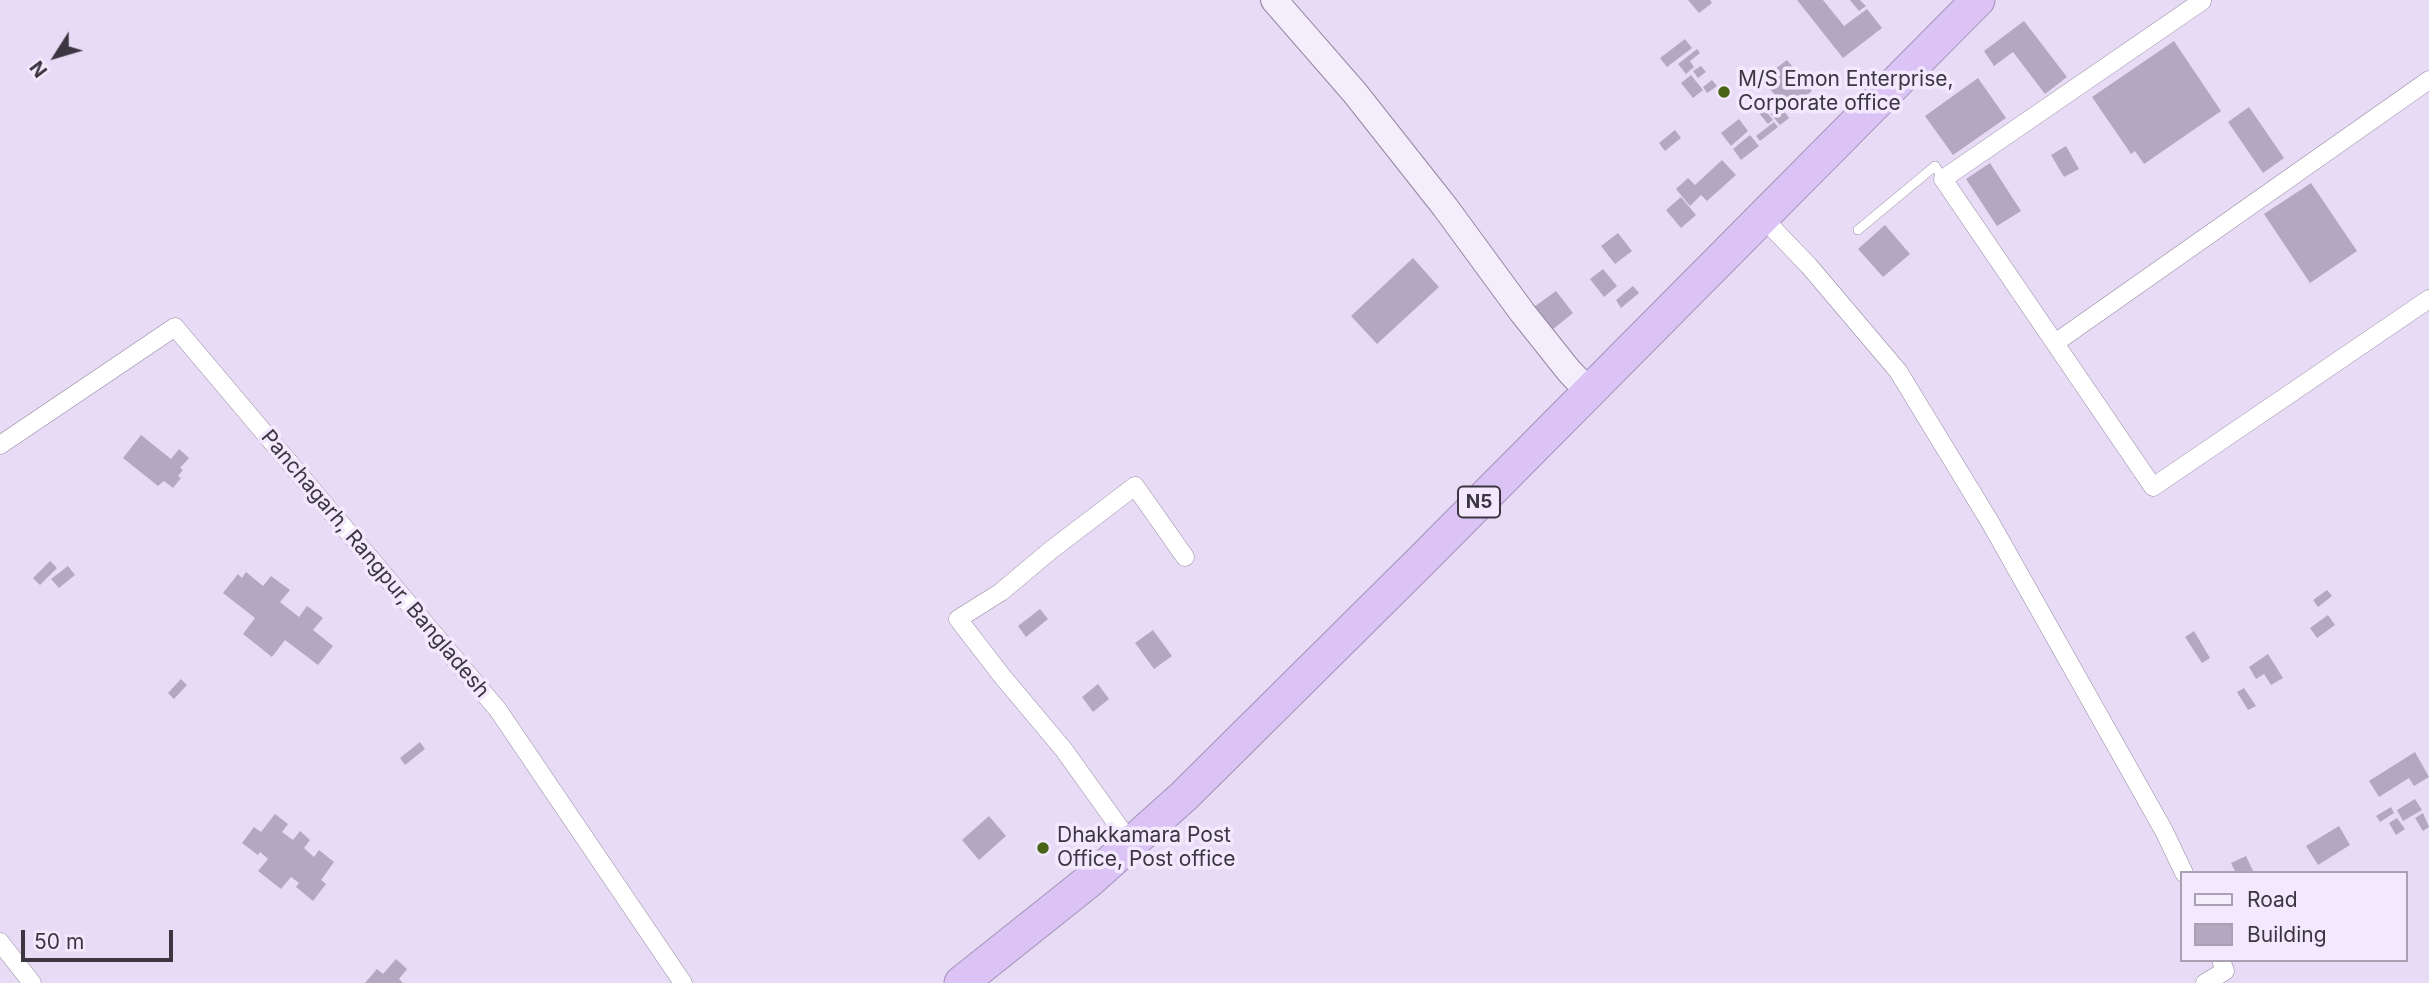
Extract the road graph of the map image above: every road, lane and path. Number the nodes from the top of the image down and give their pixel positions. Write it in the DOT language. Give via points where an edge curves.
graph roads {
  1 [pos="1274,0"];
  2 [pos="1978,0"];
  3 [pos="2200,2"];
  4 [pos="2429,80"];
  5 [pos="1943,178"];
  6 [pos="1762,216"];
  7 [pos="1858,230"];
  8 [pos="2429,299"];
  9 [pos="2055,343"];
  10 [pos="1589,392"];
  11 [pos="0,445"];
  12 [pos="1185,557"];
  13 [pos="1132,845"];
  14 [pos="2184,871"];
  15 [pos="0,942"];
  16 [pos="2222,962"];
  17 [pos="32,983"];
  18 [pos="683,983"];
  19 [pos="961,983"];
  20 [pos="2205,983"];
  1 -- 10 [label="street" via="1355,93"];
  2 -- 6 [label="highway, N5"];
  3 -- 5 [label="street"];
  4 -- 9 [label="street"];
  5 -- 7 [label="lane" via="1935,166"];
  5 -- 9 [label="street"];
  6 -- 10 [label="highway, N5"];
  6 -- 14 [label="street" via="1898,371 1990,522"];
  8 -- 9 [label="street" via="2153,487"];
  10 -- 13 [label="highway, N5"];
  11 -- 18 [label="street, Panchagarh, Rangpur, Bangladesh" via="174,327 498,710"];
  12 -- 13 [label="street" via="1135,486 1001,592 958,619 1064,750"];
  13 -- 19 [label="highway, N5"];
  15 -- 17 [label="street"];
  16 -- 20 [label="street" via="2225,971"];
}
